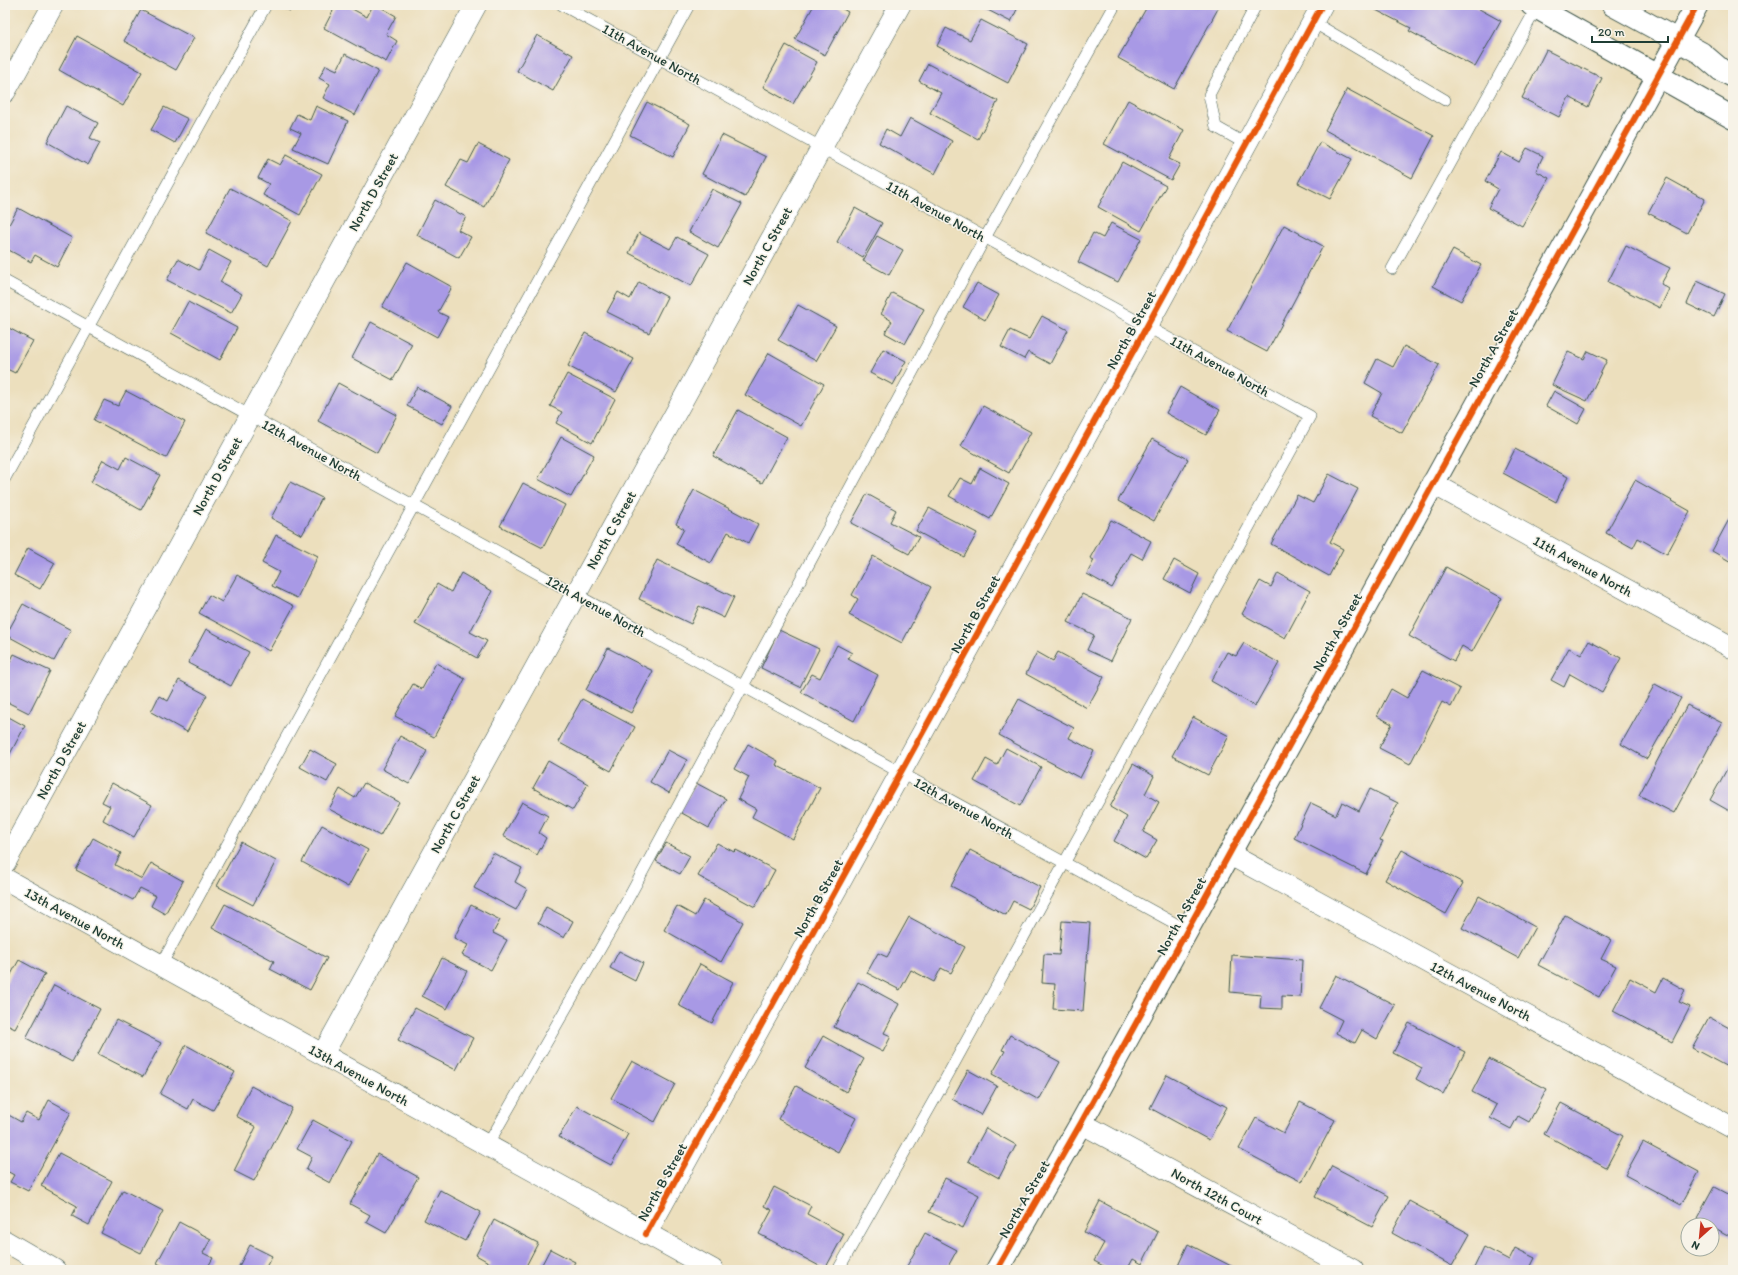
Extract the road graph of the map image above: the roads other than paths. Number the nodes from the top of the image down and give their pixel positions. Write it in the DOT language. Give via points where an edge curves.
graph roads {
  1 [pos="53,5"];
  2 [pos="266,5"];
  3 [pos="476,5"];
  4 [pos="562,5"];
  5 [pos="689,5"];
  6 [pos="900,5"];
  7 [pos="1115,5"];
  8 [pos="1256,5"];
  9 [pos="1613,5"];
  10 [pos="1697,5"];
  11 [pos="1535,6"];
  12 [pos="1317,14"];
  13 [pos="1677,41"];
  14 [pos="659,58"];
  15 [pos="1658,75"];
  16 [pos="1733,76"];
  17 [pos="5,92"];
  18 [pos="1444,100"];
  19 [pos="1733,118"];
  20 [pos="1246,144"];
  21 [pos="821,147"];
  22 [pos="985,238"];
  23 [pos="1392,268"];
  24 [pos="5,281"];
  25 [pos="1147,326"];
  26 [pos="89,327"];
  27 [pos="250,416"];
  28 [pos="5,478"];
  29 [pos="1432,483"];
  30 [pos="414,506"];
  31 [pos="576,594"];
  32 [pos="1733,648"];
  33 [pos="742,686"];
  34 [pos="901,773"];
  35 [pos="1229,854"];
  36 [pos="5,863"];
  37 [pos="1064,863"];
  38 [pos="5,879"];
  39 [pos="1187,930"];
  40 [pos="161,965"];
  41 [pos="323,1054"];
  42 [pos="1081,1123"];
  43 [pos="1733,1128"];
  44 [pos="487,1146"];
  45 [pos="646,1234"];
  46 [pos="5,1241"];
  47 [pos="55,1270"];
  48 [pos="713,1270"];
  49 [pos="838,1270"];
  50 [pos="997,1270"];
  51 [pos="1353,1270"];
  1 -- 17 [label="street"];
  2 -- 26 [label="lane"];
  3 -- 27 [label="street, North D Street"];
  4 -- 14 [label="lane, 11th Avenue North"];
  5 -- 14 [label="lane"];
  6 -- 21 [label="street, North C Street"];
  7 -- 22 [label="lane"];
  8 -- 20 [label="lane" via="1209,95 1216,127"];
  9 -- 13 [label="street"];
  10 -- 13 [label="street, North A Street"];
  11 -- 15 [label="street"];
  11 -- 23 [label="lane"];
  12 -- 18 [label="lane"];
  12 -- 20 [label="street, North B Street"];
  13 -- 15 [label="street, North A Street"];
  13 -- 16 [label="street" via="1701,53 1721,70"];
  14 -- 21 [label="lane, 11th Avenue North"];
  14 -- 30 [label="lane"];
  15 -- 19 [label="street"];
  15 -- 29 [label="street, North A Street"];
  20 -- 25 [label="street, North B Street"];
  21 -- 22 [label="lane, 11th Avenue North"];
  21 -- 31 [label="street, North C Street"];
  22 -- 25 [label="lane, 11th Avenue North"];
  22 -- 33 [label="lane"];
  24 -- 26 [label="lane, 12th Avenue North"];
  25 -- 34 [label="street, North B Street"];
  25 -- 37 [label="lane, 11th Avenue North" via="1310,416"];
  26 -- 27 [label="lane, 12th Avenue North"];
  26 -- 28 [label="lane"];
  27 -- 30 [label="lane, 12th Avenue North"];
  27 -- 36 [label="street, North D Street"];
  29 -- 32 [label="street, 11th Avenue North"];
  29 -- 35 [label="street, North A Street"];
  30 -- 31 [label="lane, 12th Avenue North"];
  30 -- 40 [label="lane"];
  31 -- 33 [label="lane, 12th Avenue North"];
  31 -- 41 [label="street, North C Street"];
  33 -- 34 [label="lane, 12th Avenue North"];
  33 -- 44 [label="lane" via="616,921"];
  34 -- 37 [label="lane, 12th Avenue North"];
  34 -- 45 [label="street, North B Street"];
  35 -- 39 [label="street, North A Street"];
  35 -- 43 [label="street, 12th Avenue North"];
  37 -- 39 [label="lane, 12th Avenue North"];
  37 -- 49 [label="lane"];
  38 -- 40 [label="street, 13th Avenue North"];
  39 -- 42 [label="street, North A Street"];
  40 -- 41 [label="street, 13th Avenue North"];
  41 -- 44 [label="street, 13th Avenue North"];
  42 -- 50 [label="street, North A Street"];
  42 -- 51 [label="street, North 12th Court"];
  44 -- 45 [label="street, 13th Avenue North"];
  45 -- 48 [label="street, 13th Avenue North"];
  46 -- 47 [label="street"];
}
